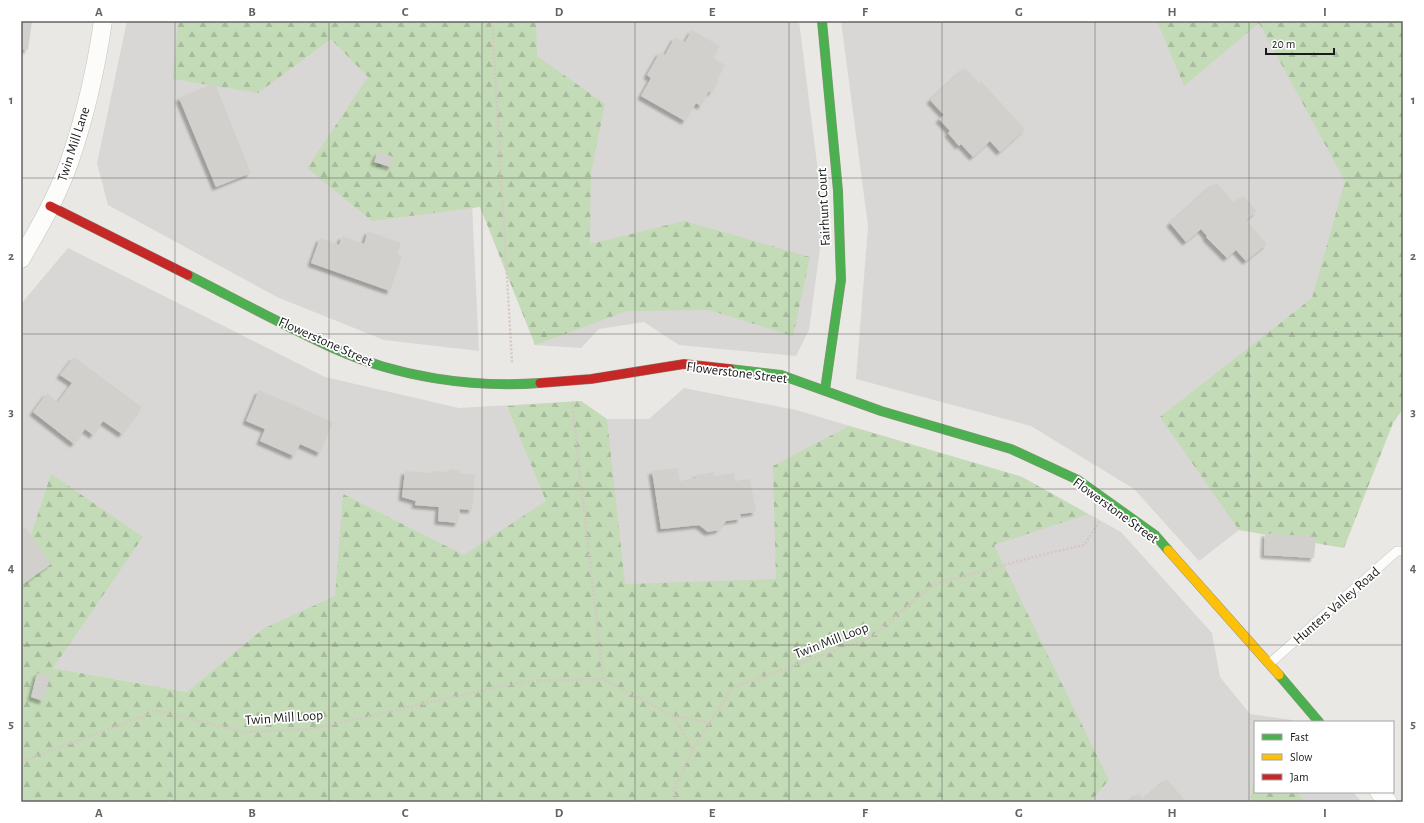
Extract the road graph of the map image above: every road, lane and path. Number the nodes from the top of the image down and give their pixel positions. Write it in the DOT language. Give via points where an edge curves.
graph roads {
  1 [pos="103,21"];
  2 [pos="492,21"];
  3 [pos="822,21"];
  4 [pos="50,206"];
  5 [pos="21,259"];
  6 [pos="569,380"];
  7 [pos="513,385"];
  8 [pos="824,390"];
  9 [pos="1111,503"];
  10 [pos="1403,551"];
  11 [pos="1270,663"];
  12 [pos="603,679"];
  13 [pos="673,716"];
  14 [pos="1318,721"];
  15 [pos="710,723"];
  16 [pos="694,749"];
  17 [pos="21,762"];
  18 [pos="1380,793"];
  19 [pos="676,802"];
  20 [pos="1388,802"];
  1 -- 4 [label="street, Twin Mill Lane" via="84,115 68,164"];
  2 -- 7 [label="path"];
  3 -- 8 [label="street, Fairhunt Court" via="838,191 841,280"];
  4 -- 5 [label="street, Twin Mill Lane"];
  4 -- 7 [label="street, Flowerstone Street" via="342,351 418,375 464,383"];
  6 -- 7 [label="street, Flowerstone Street"];
  6 -- 8 [label="street, Flowerstone Street" via="684,364 781,375"];
  6 -- 12 [label="path"];
  8 -- 9 [label="street, Flowerstone Street" via="881,411 1011,449 1078,480"];
  9 -- 11 [label="street, Flowerstone Street" via="1155,535"];
  9 -- 15 [label="path, Twin Mill Loop" via="1084,545 932,585 872,637 732,688"];
  10 -- 11 [label="lane, Hunters Valley Road" via="1397,551"];
  11 -- 14 [label="street, Flowerstone Street"];
  12 -- 13 [label="path"];
  12 -- 17 [label="path, Twin Mill Loop" via="525,681 312,728 245,732 157,711"];
  13 -- 15 [label="path"];
  13 -- 16 [label="path"];
  15 -- 16 [label="path, Twin Mill Loop"];
  16 -- 19 [label="path, Twin Mill Loop" via="674,790"];
  18 -- 20 [label="street"];
}
